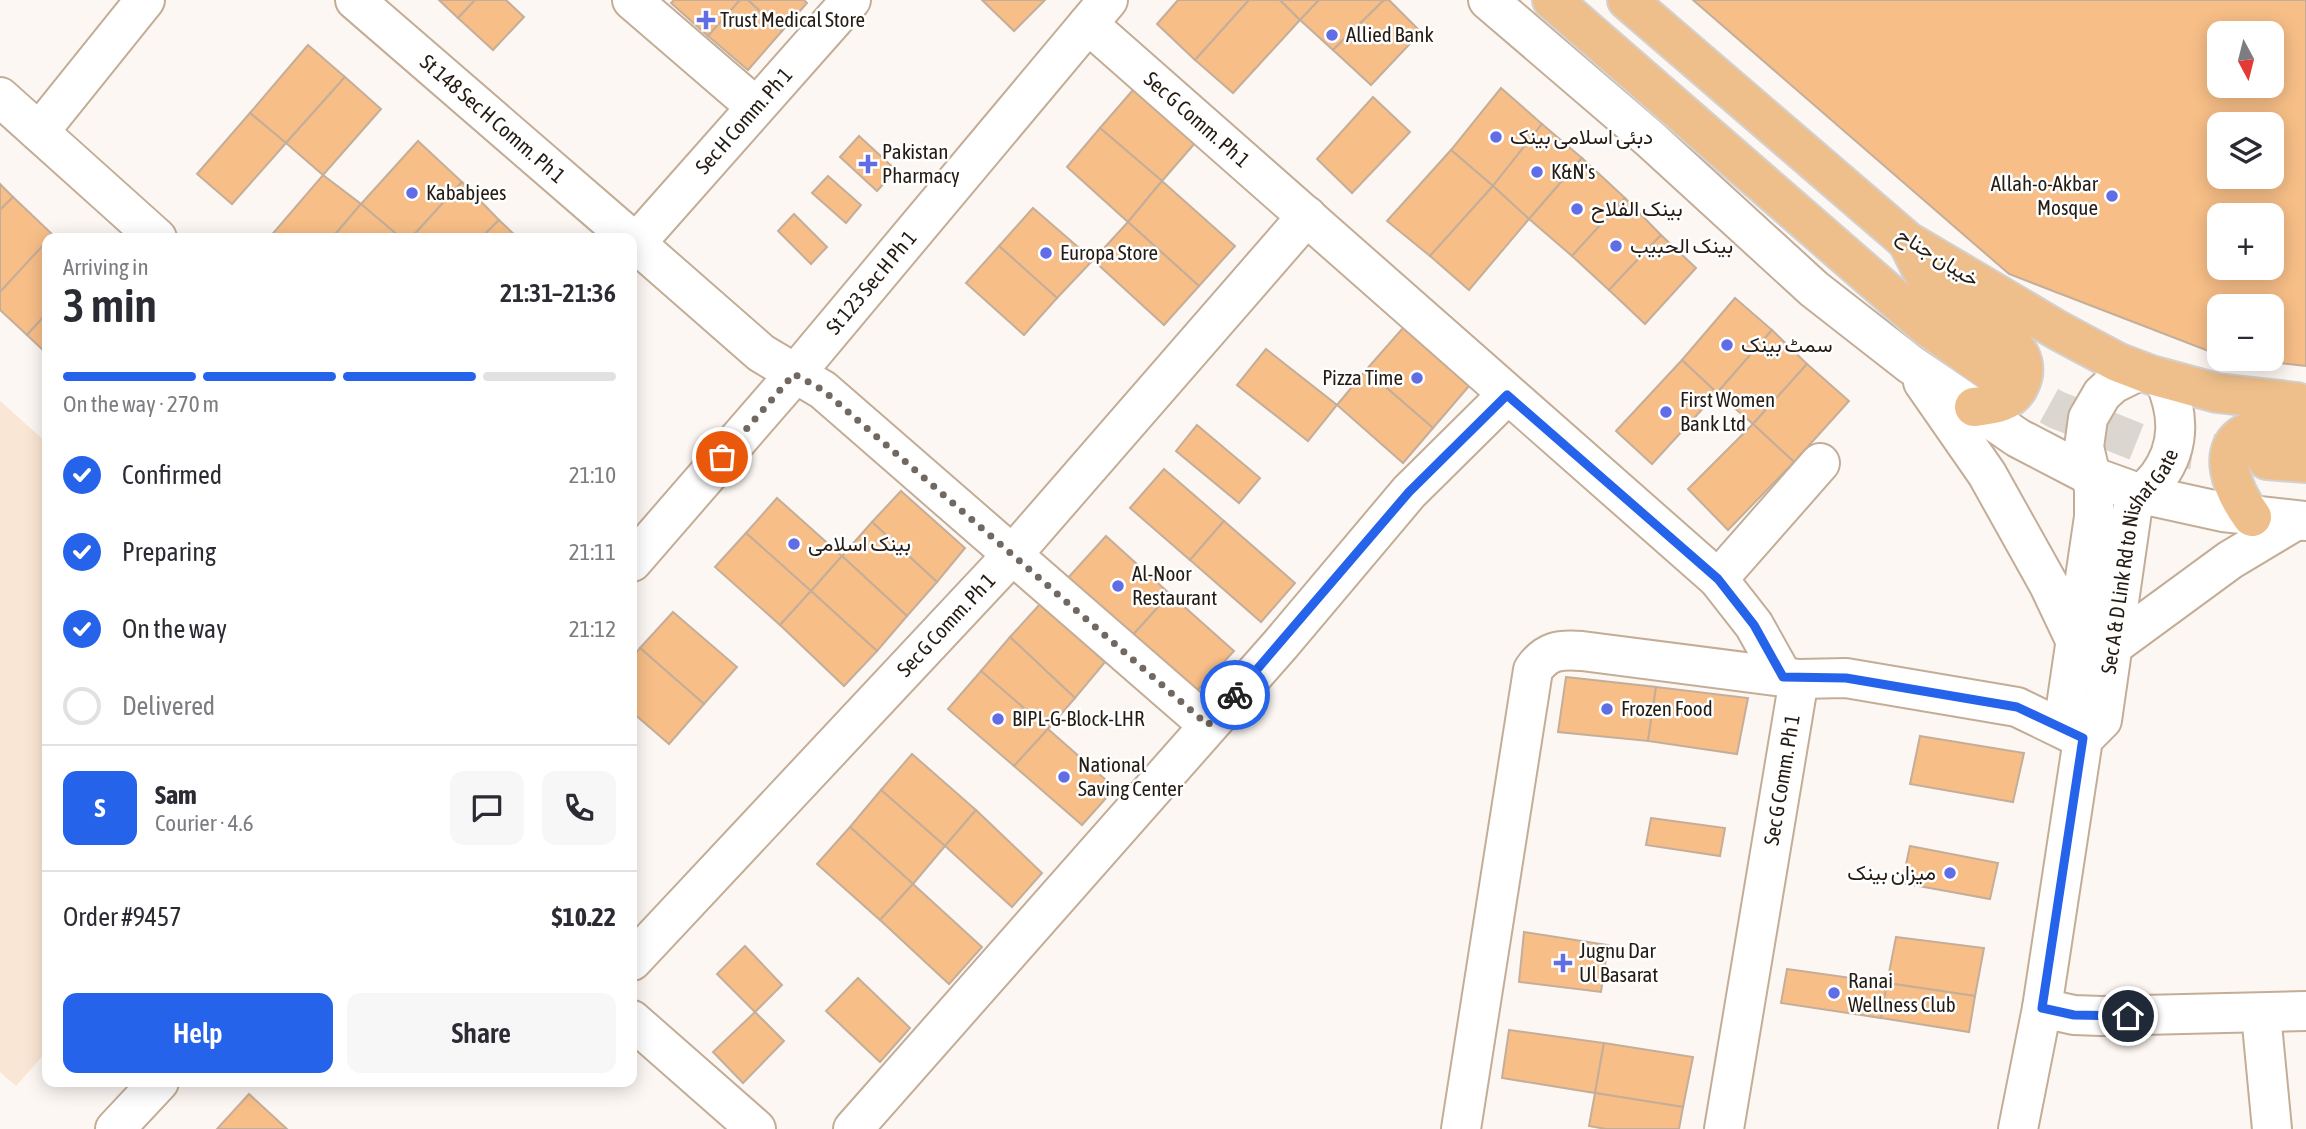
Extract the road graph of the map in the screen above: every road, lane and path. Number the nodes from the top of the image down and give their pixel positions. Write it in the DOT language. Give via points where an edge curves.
graph roads {
  1 [pos="145,0"];
  2 [pos="355,0"];
  3 [pos="632,0"];
  4 [pos="851,0"];
  5 [pos="1488,0"];
  6 [pos="1552,0"];
  7 [pos="1627,0"];
  8 [pos="1098,12"];
  9 [pos="0,97"];
  10 [pos="755,106"];
  11 [pos="39,132"];
  12 [pos="1307,216"];
  13 [pos="152,233"];
  14 [pos="625,233"];
  15 [pos="637,236"];
  16 [pos="1907,241"];
  17 [pos="637,244"];
  18 [pos="1910,364"];
  19 [pos="794,374"];
  20 [pos="2152,375"];
  21 [pos="1999,378"];
  22 [pos="1507,395"];
  23 [pos="1974,407"];
  24 [pos="2306,408"];
  25 [pos="2306,424"];
  26 [pos="2267,460"];
  27 [pos="1820,463"];
  28 [pos="2306,463"];
  29 [pos="2091,476"];
  30 [pos="2141,494"];
  31 [pos="2252,516"];
  32 [pos="2300,521"];
  33 [pos="1013,554"];
  34 [pos="637,556"];
  35 [pos="1718,579"];
  36 [pos="2093,645"];
  37 [pos="1791,678"];
  38 [pos="1208,725"];
  39 [pos="2083,738"];
  40 [pos="637,956"];
  41 [pos="2042,1008"];
  42 [pos="2306,1011"];
  43 [pos="2261,1014"];
  44 [pos="637,1024"];
  45 [pos="154,1087"];
  46 [pos="115,1129"];
  47 [pos="756,1129"];
  48 [pos="853,1129"];
  49 [pos="1461,1129"];
  50 [pos="1724,1129"];
  51 [pos="2018,1129"];
  52 [pos="2272,1129"];
  1 -- 11 [label="street"];
  2 -- 14 [label="street, St 148 Sec H Comm. Ph 1"];
  3 -- 10 [label="street"];
  4 -- 10 [label="street, Sec H Comm. Ph 1"];
  5 -- 18 [label="street" via="1649,138 1814,289"];
  6 -- 21 [label="main road" via="1924,324"];
  7 -- 16 [label="main road, خیبان جناح"];
  8 -- 12 [label="street, Sec G Comm. Ph 1"];
  8 -- 19 [label="street, St 123 Sec H Ph 1"];
  9 -- 11 [label="street"];
  10 -- 15 [label="street, Sec H Comm. Ph 1"];
  11 -- 13 [label="street"];
  12 -- 22 [label="street, Sec G Comm. Ph 1"];
  12 -- 33 [label="street, Sec G Comm. Ph 1"];
  16 -- 20 [label="main road, خیبان جناح" via="2059,331"];
  16 -- 23 [label="main road" via="1935,290 2004,336 2021,357 2023,378 2013,395"];
  17 -- 19 [label="street, St 148 Sec H Comm. Ph 1" via="761,353"];
  18 -- 23 [label="street"];
  18 -- 36 [label="street" via="1987,474 2049,585"];
  19 -- 33 [label="street, St 148 Sec H Comm. Ph 1" via="823,390"];
  19 -- 34 [label="street, St 123 Sec H Ph 1"];
  20 -- 24 [label="main road, خیبان جناح" via="2217,393 2297,402"];
  20 -- 29 [label="street, Sec A & D Link Rd to Nishat Gate" via="2119,380 2102,394 2088,418 2084,447"];
  20 -- 30 [label="street, Sec A & D Link Rd to Nishat Gate" via="2175,409 2175,441 2168,461"];
  22 -- 35 [label="street, Sec G Comm. Ph 1"];
  22 -- 38 [label="street" via="1409,492"];
  23 -- 29 [label="street" via="2018,438"];
  25 -- 31 [label="main road" via="2290,430 2250,431 2236,442 2229,460 2231,478"];
  26 -- 28 [label="main road"];
  27 -- 35 [label="street"];
  29 -- 30 [label="street"];
  29 -- 36 [label="street, Sec A & D Link Rd to Nishat Gate"];
  30 -- 31 [label="street"];
  30 -- 36 [label="street, Sec A & D Link Rd to Nishat Gate"];
  31 -- 32 [label="street"];
  32 -- 36 [label="street"];
  33 -- 38 [label="street, St 148 Sec H Comm. Ph 1"];
  33 -- 40 [label="street, Sec G Comm. Ph 1"];
  35 -- 37 [label="street, Sec G Comm. Ph 1"];
  36 -- 39 [label="street, Sec A & D Link Rd to Nishat Gate" via="2066,713"];
  37 -- 39 [label="street" via="1846,678 2017,707"];
  37 -- 49 [label="street" via="1562,649 1550,652 1533,670"];
  37 -- 50 [label="street, Sec G Comm. Ph 1"];
  38 -- 48 [label="street"];
  39 -- 41 [label="street"];
  41 -- 43 [label="street" via="2101,1016"];
  41 -- 51 [label="street"];
  42 -- 43 [label="street"];
  43 -- 52 [label="street"];
  44 -- 47 [label="street"];
  45 -- 46 [label="street"];
}
